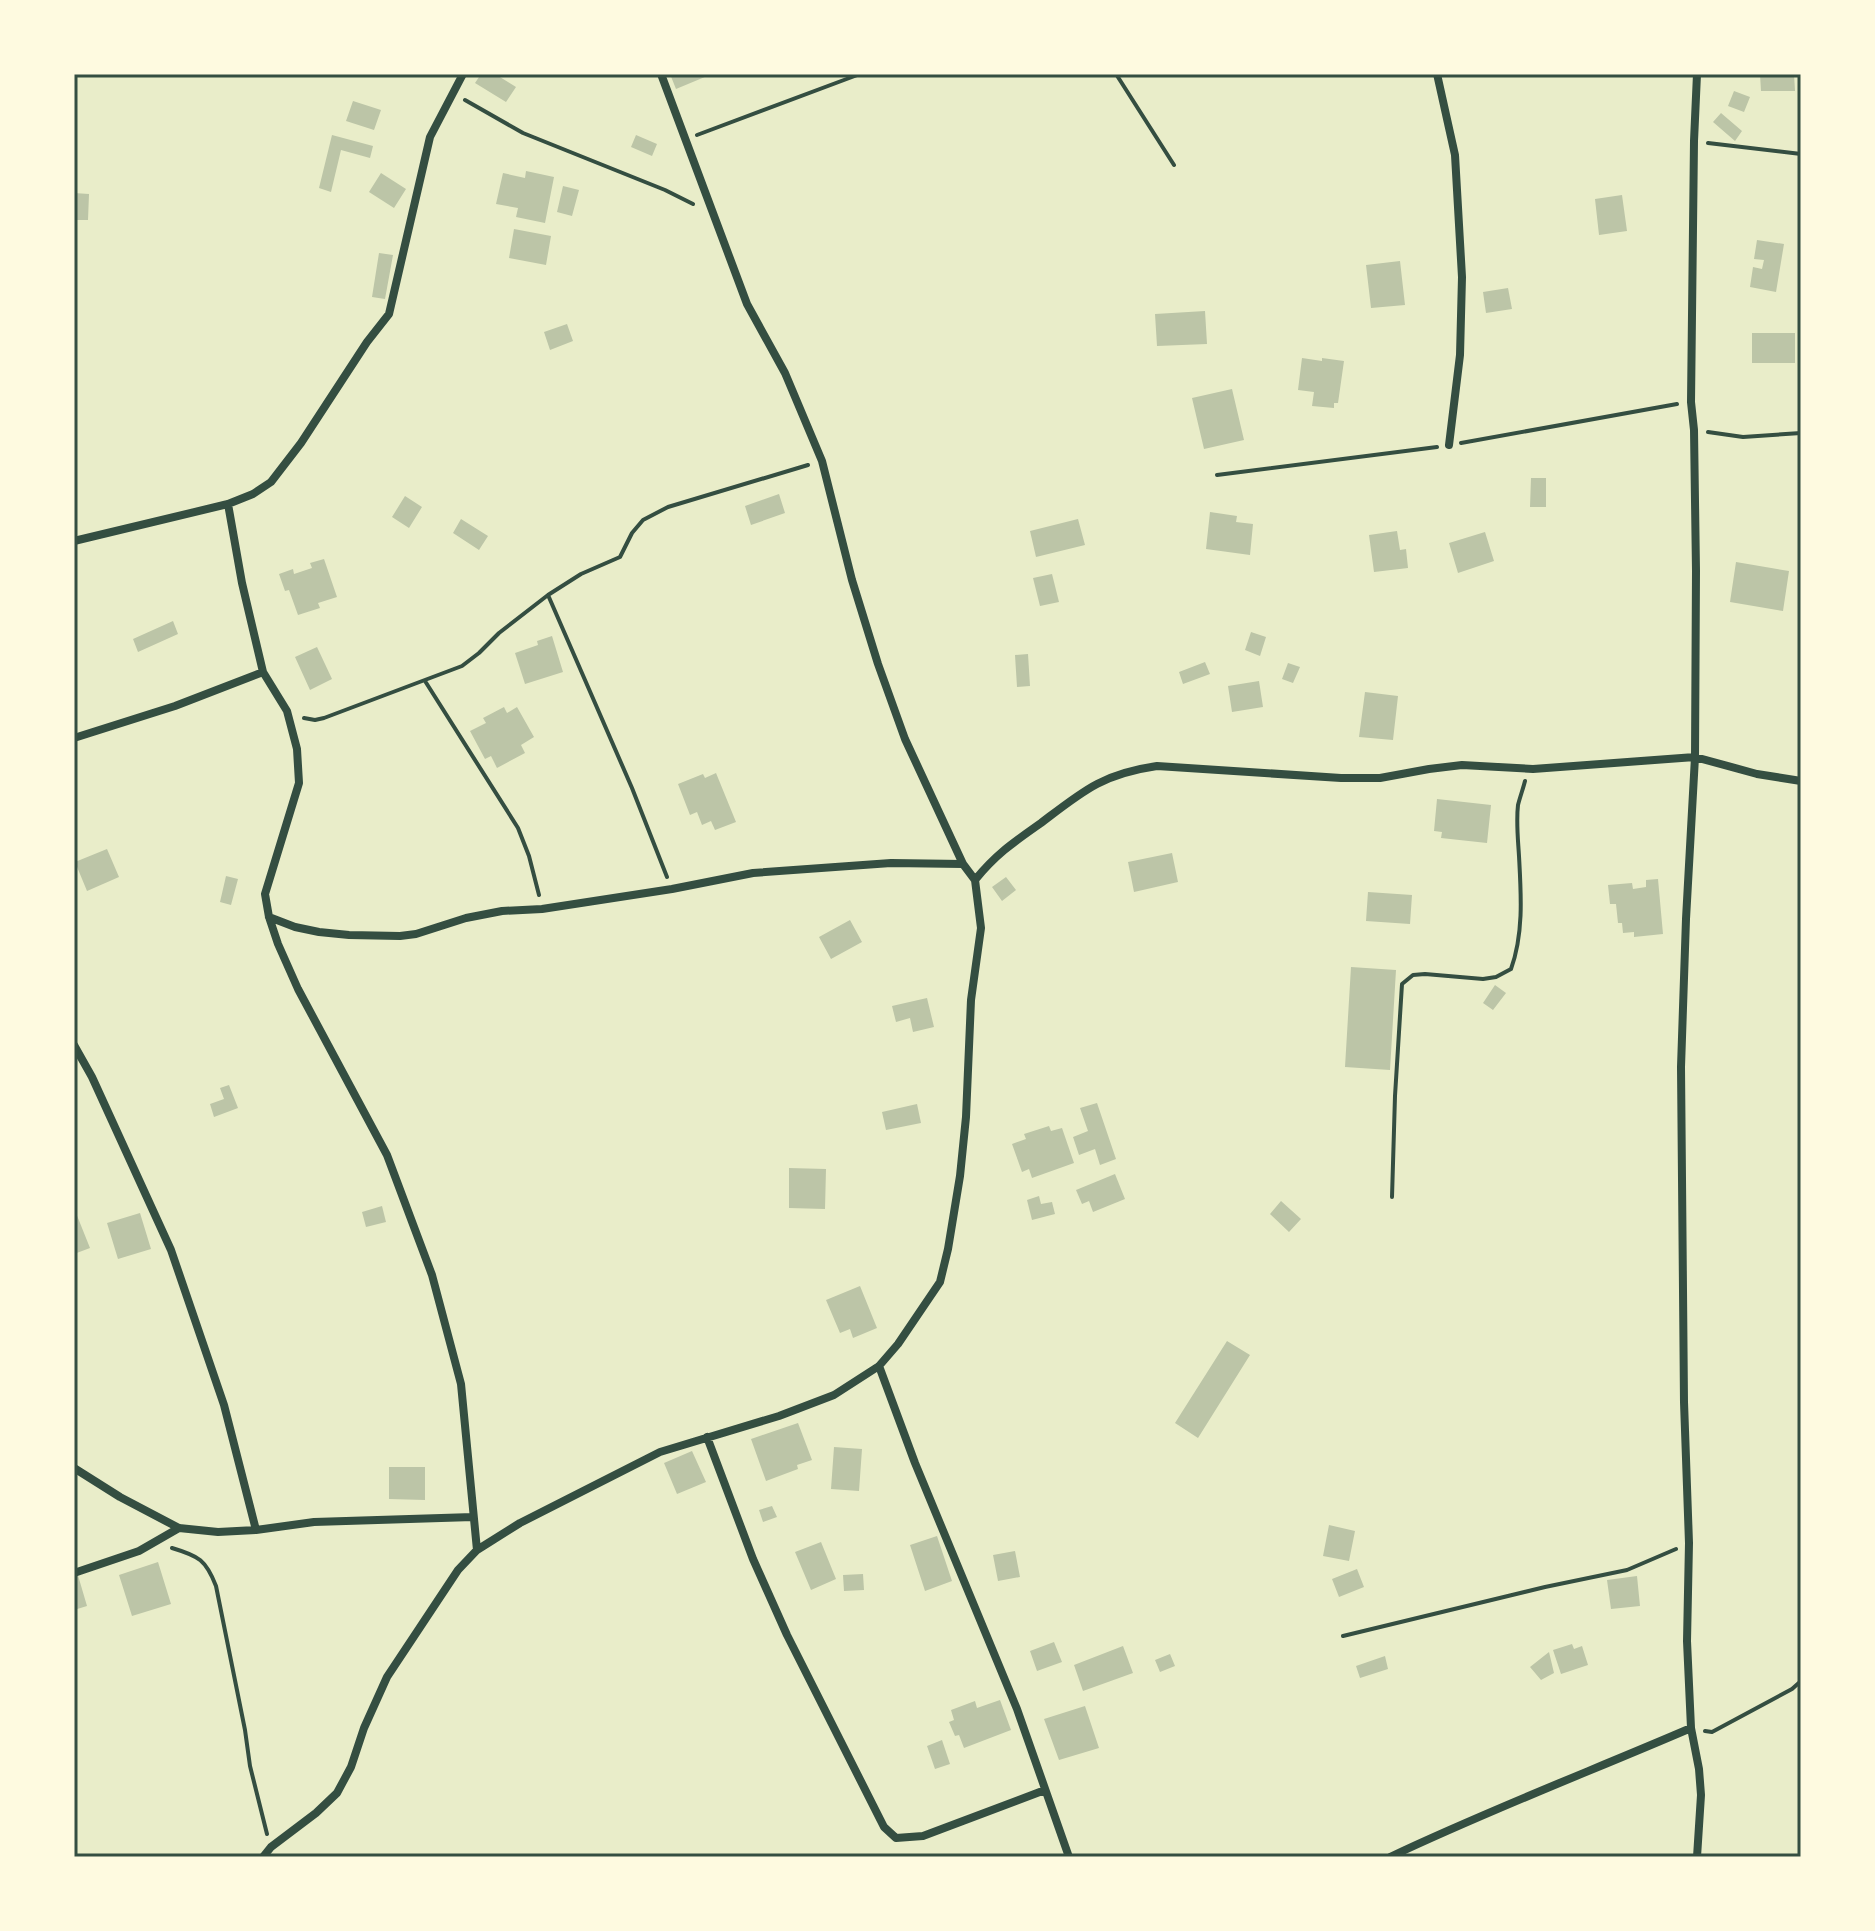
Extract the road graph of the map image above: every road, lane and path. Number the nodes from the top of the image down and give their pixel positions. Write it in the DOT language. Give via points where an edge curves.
graph roads {
  1 [pos="463,74"];
  2 [pos="661,74"];
  3 [pos="860,74"];
  4 [pos="1116,74"];
  5 [pos="1437,74"];
  6 [pos="1697,74"];
  7 [pos="453,92"];
  8 [pos="686,139"];
  9 [pos="1694,141"];
  10 [pos="1801,154"];
  11 [pos="1174,165"];
  12 [pos="714,214"];
  13 [pos="1694,430"];
  14 [pos="1801,433"];
  15 [pos="1449,445"];
  16 [pos="822,461"];
  17 [pos="228,504"];
  18 [pos="74,541"];
  19 [pos="548,595"];
  20 [pos="263,672"];
  21 [pos="425,681"];
  22 [pos="287,711"];
  23 [pos="74,738"];
  24 [pos="1695,757"];
  25 [pos="1533,769"];
  26 [pos="1801,781"];
  27 [pos="963,864"];
  28 [pos="975,880"];
  29 [pos="672,889"];
  30 [pos="542,909"];
  31 [pos="269,917"];
  32 [pos="74,1045"];
  33 [pos="1392,1197"];
  34 [pos="879,1366"];
  35 [pos="707,1437"];
  36 [pos="74,1468"];
  37 [pos="473,1517"];
  38 [pos="179,1528"];
  39 [pos="256,1530"];
  40 [pos="155,1542"];
  41 [pos="1689,1543"];
  42 [pos="477,1550"];
  43 [pos="74,1573"];
  44 [pos="1343,1636"];
  45 [pos="1801,1681"];
  46 [pos="1691,1728"];
  47 [pos="1045,1790"];
  48 [pos="271,1847"];
  49 [pos="263,1857"];
  50 [pos="1069,1857"];
  51 [pos="1390,1857"];
  52 [pos="1697,1857"];
  1 -- 7 [label="street"];
  2 -- 8 [label="street"];
  3 -- 8 [label="path"];
  4 -- 11 [label="path"];
  5 -- 15 [label="street" via="1455,155 1462,277 1460,355"];
  6 -- 9 [label="street"];
  7 -- 12 [label="path" via="523,133"];
  7 -- 17 [label="street" via="430,137 389,314 271,482"];
  8 -- 12 [label="street"];
  9 -- 10 [label="path"];
  9 -- 13 [label="street"];
  12 -- 16 [label="street" via="747,304 785,373"];
  13 -- 14 [label="path" via="1743,437"];
  13 -- 24 [label="street"];
  16 -- 19 [label="path" via="654,513 632,533 620,557"];
  16 -- 27 [label="street" via="878,664 905,739"];
  17 -- 18 [label="street"];
  17 -- 20 [label="street"];
  19 -- 21 [label="path" via="462,666"];
  19 -- 29 [label="path"];
  20 -- 22 [label="street"];
  20 -- 23 [label="street"];
  21 -- 22 [label="path" via="324,718 307,719"];
  21 -- 30 [label="path" via="518,828"];
  22 -- 31 [label="street" via="299,783 265,894"];
  24 -- 25 [label="street"];
  24 -- 26 [label="street"];
  24 -- 41 [label="street" via="1681,1067"];
  25 -- 28 [label="street" via="1462,765 1380,778 1157,766 1132,770 1071,799 1012,843"];
  25 -- 33 [label="path" via="1518,804 1519,936 1511,969 1483,979 1413,975 1402,984"];
  27 -- 28 [label="street"];
  27 -- 29 [label="street" via="797,869"];
  28 -- 34 [label="street" via="981,928 971,1000 962,1161 948,1249 940,1282"];
  29 -- 30 [label="street"];
  30 -- 31 [label="street" via="490,913 400,936 319,932"];
  31 -- 37 [label="street" via="298,989 387,1155 432,1275 461,1384"];
  32 -- 39 [label="street" via="171,1250 224,1405"];
  34 -- 35 [label="street" via="834,1395"];
  34 -- 47 [label="street"];
  35 -- 42 [label="street" via="630,1466"];
  35 -- 47 [label="street" via="787,1635 884,1827 896,1838 923,1836"];
  36 -- 38 [label="street"];
  37 -- 39 [label="street" via="314,1522"];
  37 -- 42 [label="street"];
  38 -- 39 [label="street"];
  38 -- 40 [label="street"];
  40 -- 43 [label="street"];
  40 -- 48 [label="path" via="199,1558 216,1586"];
  41 -- 44 [label="path" via="1627,1570"];
  41 -- 46 [label="street"];
  42 -- 48 [label="street" via="387,1677 337,1793"];
  45 -- 46 [label="path" via="1712,1732"];
  46 -- 51 [label="street"];
  46 -- 52 [label="street" via="1701,1795"];
  47 -- 50 [label="street"];
  48 -- 49 [label="street"];
}
